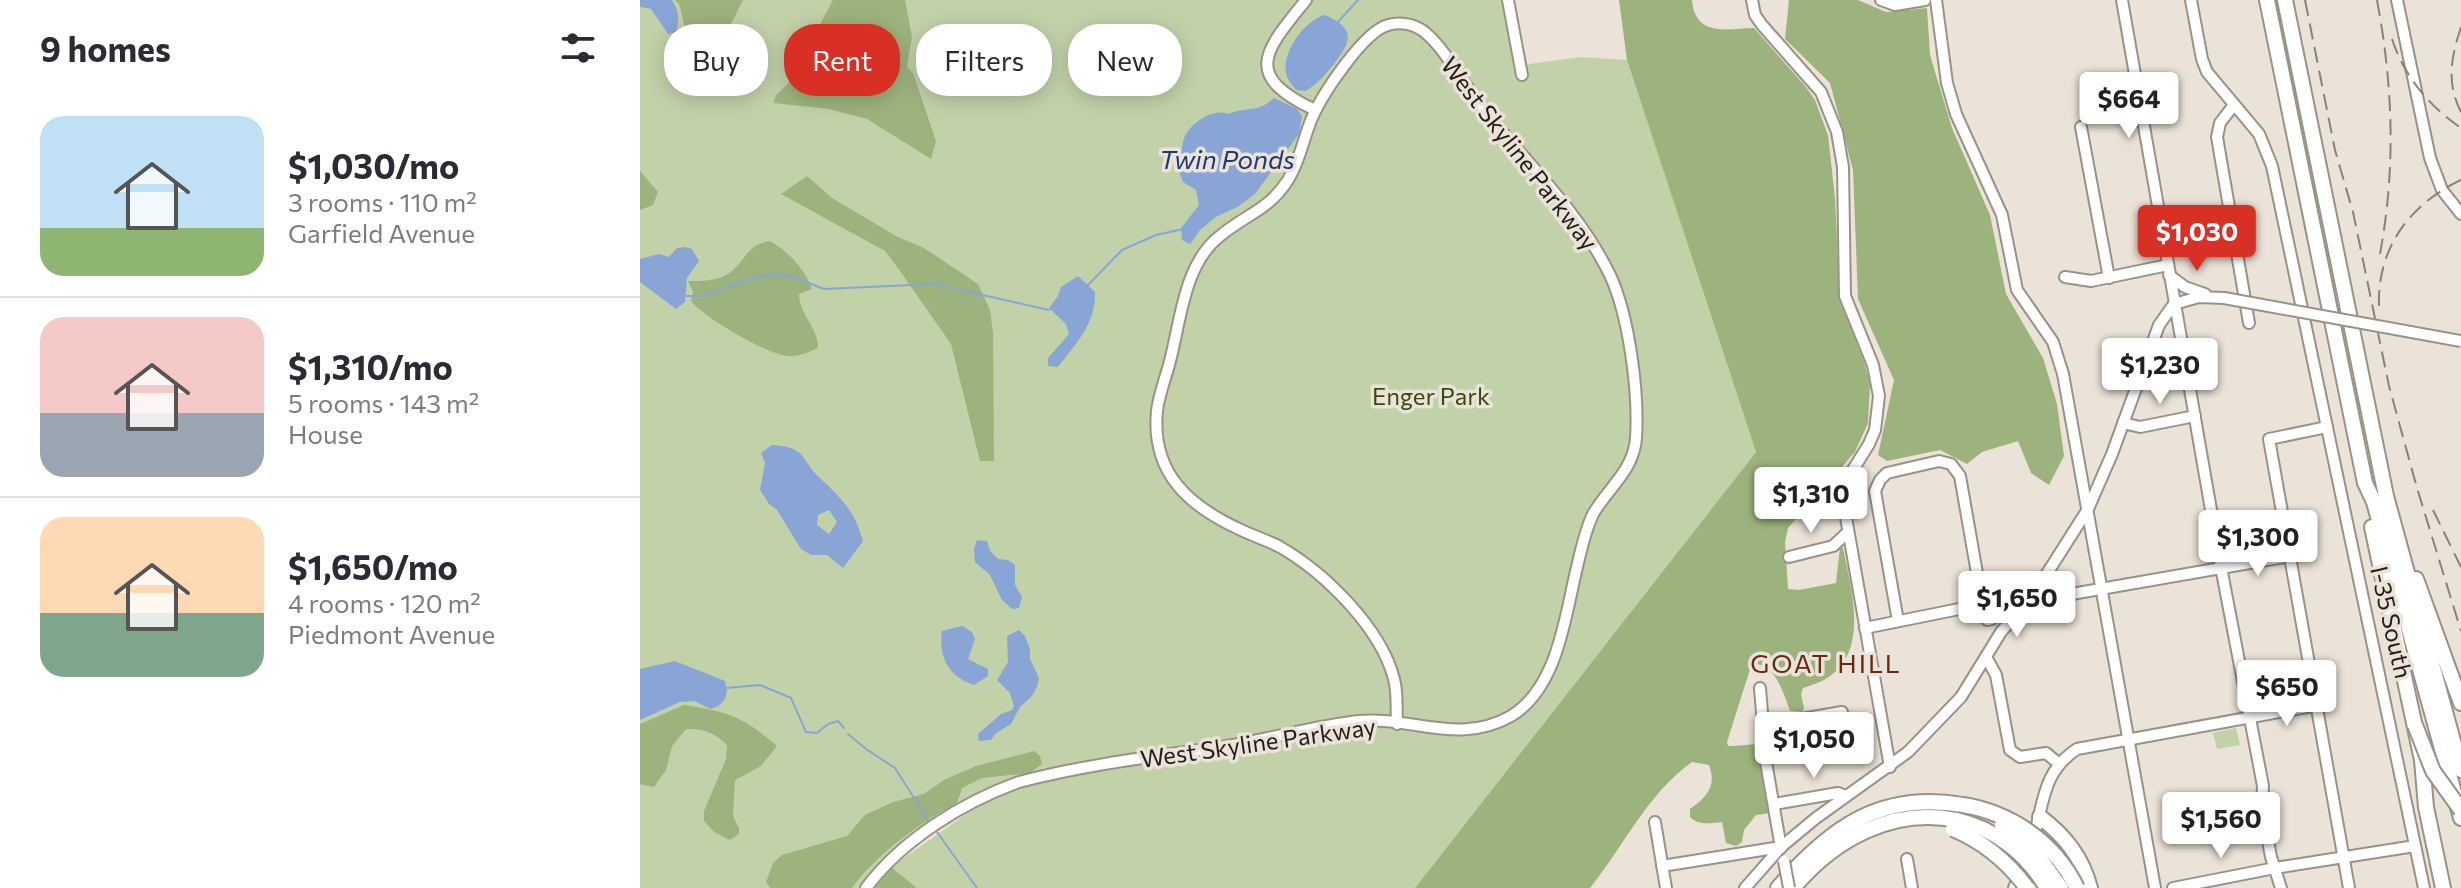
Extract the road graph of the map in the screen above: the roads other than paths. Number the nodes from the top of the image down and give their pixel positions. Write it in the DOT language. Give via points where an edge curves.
graph roads {
  1 [pos="1306,0"];
  2 [pos="1508,0"];
  3 [pos="1752,0"];
  4 [pos="1881,0"];
  5 [pos="1925,0"];
  6 [pos="1936,0"];
  7 [pos="2122,0"];
  8 [pos="2191,0"];
  9 [pos="2267,0"];
  10 [pos="2285,0"];
  11 [pos="2397,0"];
  12 [pos="1522,75"];
  13 [pos="2233,106"];
  14 [pos="1315,110"];
  15 [pos="2081,127"];
  16 [pos="2461,214"];
  17 [pos="2168,270"];
  18 [pos="2065,277"];
  19 [pos="2109,278"];
  20 [pos="2211,296"];
  21 [pos="2174,304"];
  22 [pos="2249,323"];
  23 [pos="2461,341"];
  24 [pos="2195,416"];
  25 [pos="2123,423"];
  26 [pos="2327,427"];
  27 [pos="2365,483"];
  28 [pos="2386,496"];
  29 [pos="2088,509"];
  30 [pos="1847,533"];
  31 [pos="2290,556"];
  32 [pos="1789,557"];
  33 [pos="2221,567"];
  34 [pos="2102,588"];
  35 [pos="2031,598"];
  36 [pos="1979,605"];
  37 [pos="1898,621"];
  38 [pos="1865,628"];
  39 [pos="1986,657"];
  40 [pos="1760,688"];
  41 [pos="2461,703"];
  42 [pos="2318,705"];
  43 [pos="1842,712"];
  44 [pos="2251,716"];
  45 [pos="1397,724"];
  46 [pos="2415,725"];
  47 [pos="1763,732"];
  48 [pos="2129,738"];
  49 [pos="2058,763"];
  50 [pos="1890,767"];
  51 [pos="2461,770"];
  52 [pos="1846,796"];
  53 [pos="1774,804"];
  54 [pos="2461,810"];
  55 [pos="1959,816"];
  56 [pos="2040,817"];
  57 [pos="2461,818"];
  58 [pos="1655,822"];
  59 [pos="1862,824"];
  60 [pos="2415,846"];
  61 [pos="1781,847"];
  62 [pos="2343,857"];
  63 [pos="1907,859"];
  64 [pos="1662,866"];
  65 [pos="2275,868"];
  66 [pos="866,888"];
  67 [pos="1666,888"];
  68 [pos="1745,888"];
  69 [pos="1778,888"];
  70 [pos="1791,888"];
  71 [pos="1912,888"];
  72 [pos="2014,888"];
  73 [pos="2027,888"];
  74 [pos="2047,888"];
  75 [pos="2061,888"];
  76 [pos="2077,888"];
  77 [pos="2090,888"];
  78 [pos="2155,888"];
  79 [pos="2173,888"];
  80 [pos="2281,888"];
  81 [pos="2349,888"];
  82 [pos="2424,888"];
  83 [pos="2443,888"];
  1 -- 14 [label="street" via="1267,57 1269,76 1285,94"];
  2 -- 12 [label="street"];
  3 -- 30 [label="street" via="1762,25 1821,92 1837,132 1843,167 1845,296 1873,365 1879,396 1875,430 1841,489"];
  4 -- 5 [label="street" via="1899,5"];
  6 -- 29 [label="street" via="1956,114 2002,215 2017,290 2058,355"];
  7 -- 17 [label="street"];
  8 -- 13 [label="street" via="2207,72"];
  9 -- 27 [label="highway"];
  10 -- 28 [label="highway"];
  11 -- 16 [label="street" via="2430,158 2442,190"];
  13 -- 22 [label="street" via="2217,137"];
  13 -- 26 [label="street" via="2268,151"];
  14 -- 45 [label="street" via="1298,162 1282,189 1267,206 1220,235 1198,263 1157,411 1158,437 1164,464 1182,493 1204,511 1279,546 1347,601 1372,634 1395,682"];
  14 -- 45 [label="street, West Skyline Parkway" via="1376,30 1398,23 1419,28 1586,233 1612,279 1629,331 1636,411 1633,455 1584,538 1543,682 1508,718 1477,729"];
  15 -- 19 [label="street"];
  17 -- 19 [label="street"];
  17 -- 20 [label="street" via="2185,287"];
  17 -- 21 [label="street"];
  18 -- 19 [label="street"];
  20 -- 21 [label="street"];
  20 -- 23 [label="street, bridge"];
  21 -- 24 [label="street"];
  21 -- 25 [label="street" via="2159,325"];
  24 -- 25 [label="street" via="2140,427"];
  24 -- 33 [label="street"];
  25 -- 29 [label="street"];
  26 -- 31 [label="street" via="2269,439"];
  26 -- 60 [label="street"];
  27 -- 46 [label="highway, I-35 South"];
  27 -- 57 [label="highway"];
  28 -- 41 [label="highway"];
  28 -- 51 [label="highway"];
  29 -- 34 [label="street"];
  29 -- 35 [label="street"];
  30 -- 32 [label="street" via="1833,546"];
  30 -- 38 [label="street"];
  31 -- 33 [label="street"];
  31 -- 42 [label="street"];
  33 -- 34 [label="street"];
  33 -- 44 [label="street"];
  34 -- 35 [label="street"];
  34 -- 48 [label="street"];
  35 -- 36 [label="street" via="2014,598 1987,620"];
  35 -- 39 [label="street"];
  36 -- 37 [label="street"];
  36 -- 37 [label="street" via="1960,476 1951,464 1939,461 1893,470 1875,491"];
  37 -- 38 [label="street"];
  38 -- 50 [label="street"];
  39 -- 49 [label="street" via="1996,675 2010,750 2020,757 2046,753"];
  39 -- 50 [label="street" via="1951,710"];
  40 -- 47 [label="street"];
  42 -- 44 [label="street"];
  42 -- 62 [label="street"];
  43 -- 47 [label="street" via="1784,722"];
  44 -- 48 [label="street"];
  44 -- 65 [label="street"];
  45 -- 66 [label="street, West Skyline Parkway" via="1366,720 1326,726 1019,782 974,801 931,828"];
  46 -- 54 [label="highway, bridge" via="2433,771"];
  46 -- 83 [label="highway, I-35 South"];
  47 -- 53 [label="street"];
  48 -- 49 [label="street" via="2077,749"];
  48 -- 78 [label="street"];
  49 -- 56 [label="street"];
  50 -- 52 [label="street"];
  52 -- 53 [label="street"];
  52 -- 61 [label="street"];
  53 -- 61 [label="street"];
  55 -- 59 [label="highway"];
  55 -- 59 [label="highway" via="1916,801 1884,807"];
  55 -- 73 [label="highway, bridge"];
  55 -- 74 [label="highway, bridge" via="2002,839 2024,857"];
  55 -- 75 [label="highway, bridge" via="1992,819 2021,838"];
  55 -- 76 [label="highway, bridge" via="1992,812 2030,832 2061,861"];
  56 -- 72 [label="street"];
  56 -- 77 [label="highway" via="2071,846"];
  58 -- 64 [label="street"];
  59 -- 69 [label="highway" via="1819,846"];
  59 -- 70 [label="highway"];
  60 -- 62 [label="street"];
  60 -- 82 [label="street"];
  61 -- 64 [label="street"];
  61 -- 68 [label="street"];
  61 -- 70 [label="street, bridge"];
  62 -- 65 [label="street"];
  62 -- 81 [label="street"];
  63 -- 71 [label="street"];
  64 -- 67 [label="street"];
  65 -- 79 [label="street"];
  65 -- 80 [label="street"];
}
